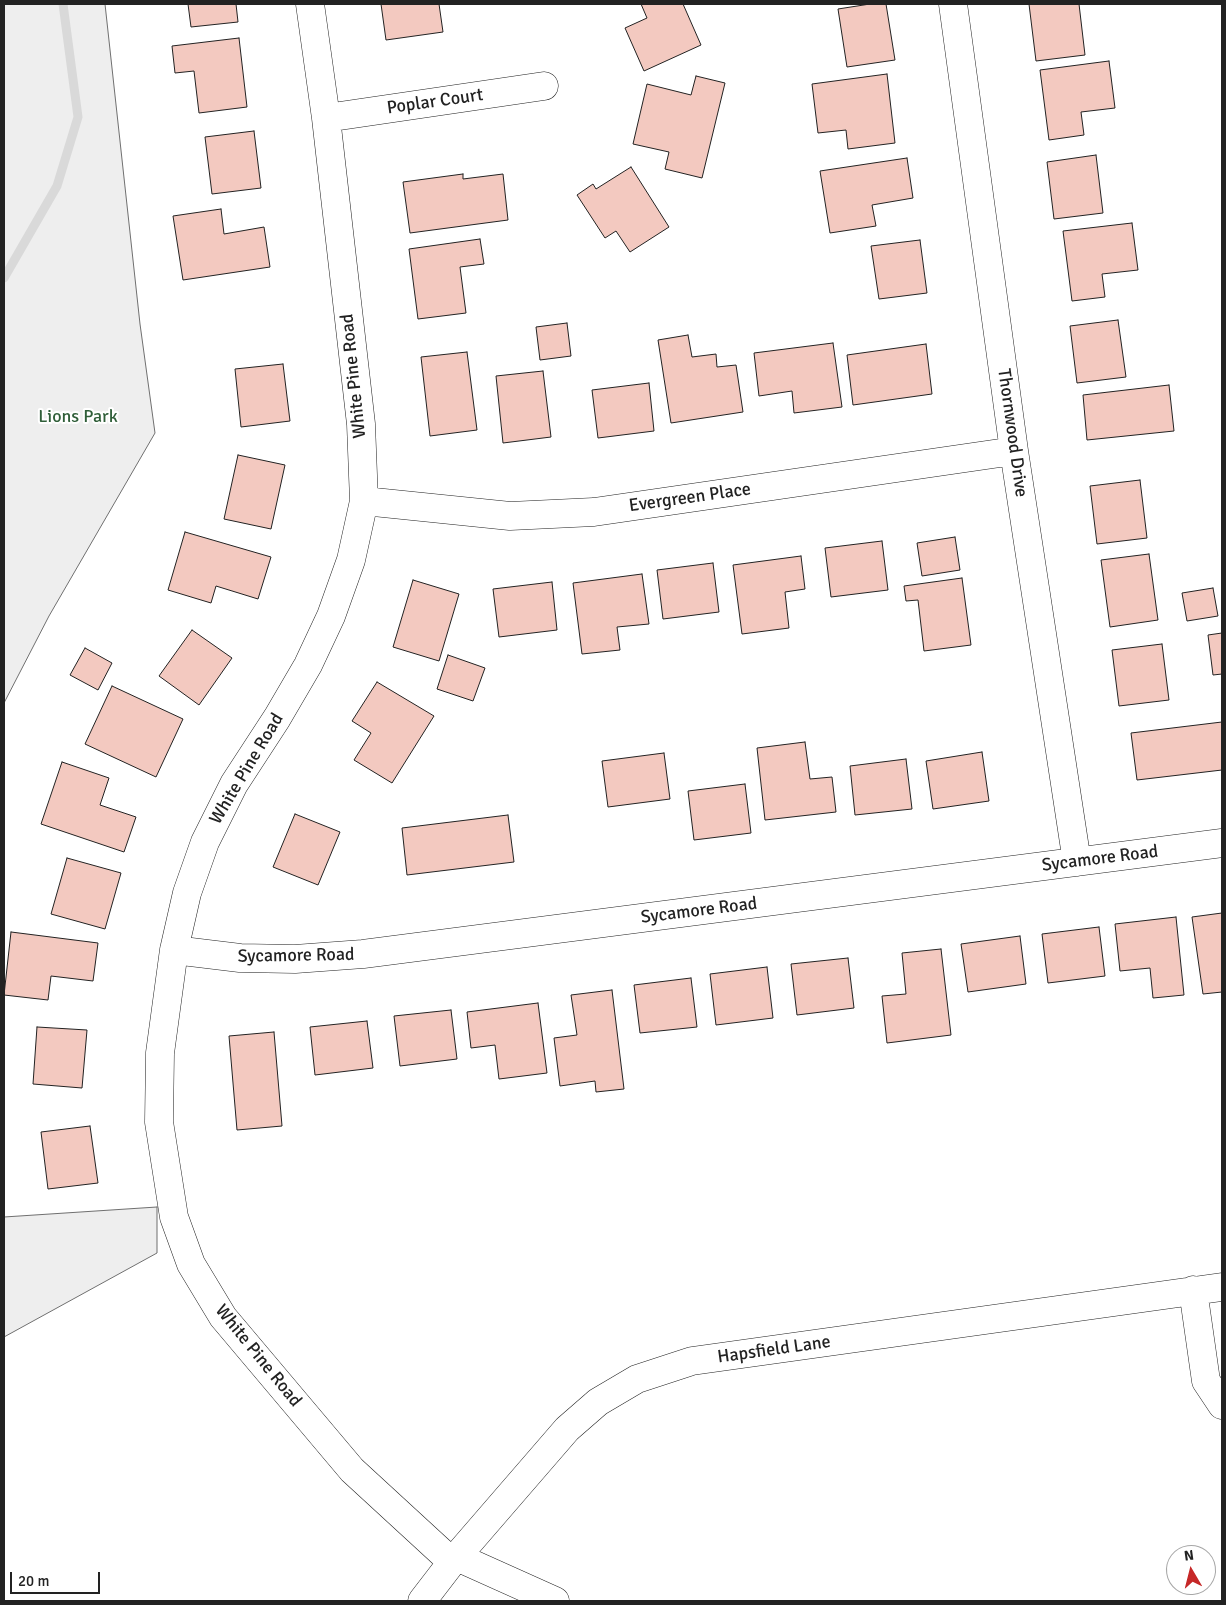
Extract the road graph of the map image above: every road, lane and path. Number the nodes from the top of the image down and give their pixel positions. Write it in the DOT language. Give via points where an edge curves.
graph roads {
  1 [pos="310,4"];
  2 [pos="953,4"];
  3 [pos="544,86"];
  4 [pos="326,118"];
  5 [pos="1014,451"];
  6 [pos="364,501"];
  7 [pos="1222,844"];
  8 [pos="1077,862"];
  9 [pos="174,950"];
  10 [pos="1222,1287"];
  11 [pos="1193,1290"];
  12 [pos="1222,1405"];
  13 [pos="455,1560"];
  14 [pos="422,1601"];
  15 [pos="555,1601"];
  1 -- 4 [label="street, White Pine Road"];
  2 -- 5 [label="street, Thornwood Drive"];
  3 -- 4 [label="street, Poplar Court"];
  4 -- 6 [label="street, White Pine Road" via="361,424"];
  5 -- 6 [label="street, Evergreen Place" via="594,512 510,516"];
  5 -- 8 [label="street, Thornwood Drive"];
  6 -- 9 [label="street, White Pine Road" via="351,560 331,616 308,665 234,784 205,842 187,894"];
  7 -- 8 [label="street, Sycamore Road"];
  8 -- 9 [label="street, Sycamore Road" via="363,954 240,958"];
  9 -- 13 [label="street, White Pine Road" via="160,1053 159,1122 174,1217 191,1264 223,1318 352,1470"];
  10 -- 11 [label="street, Hapsfield Lane"];
  11 -- 12 [label="street" via="1206,1381"];
  11 -- 13 [label="street, Hapsfield Lane" via="692,1361 637,1379 598,1402 567,1428"];
  13 -- 14 [label="street, Hapsfield Lane"];
  13 -- 15 [label="street, White Pine Road"];
}
